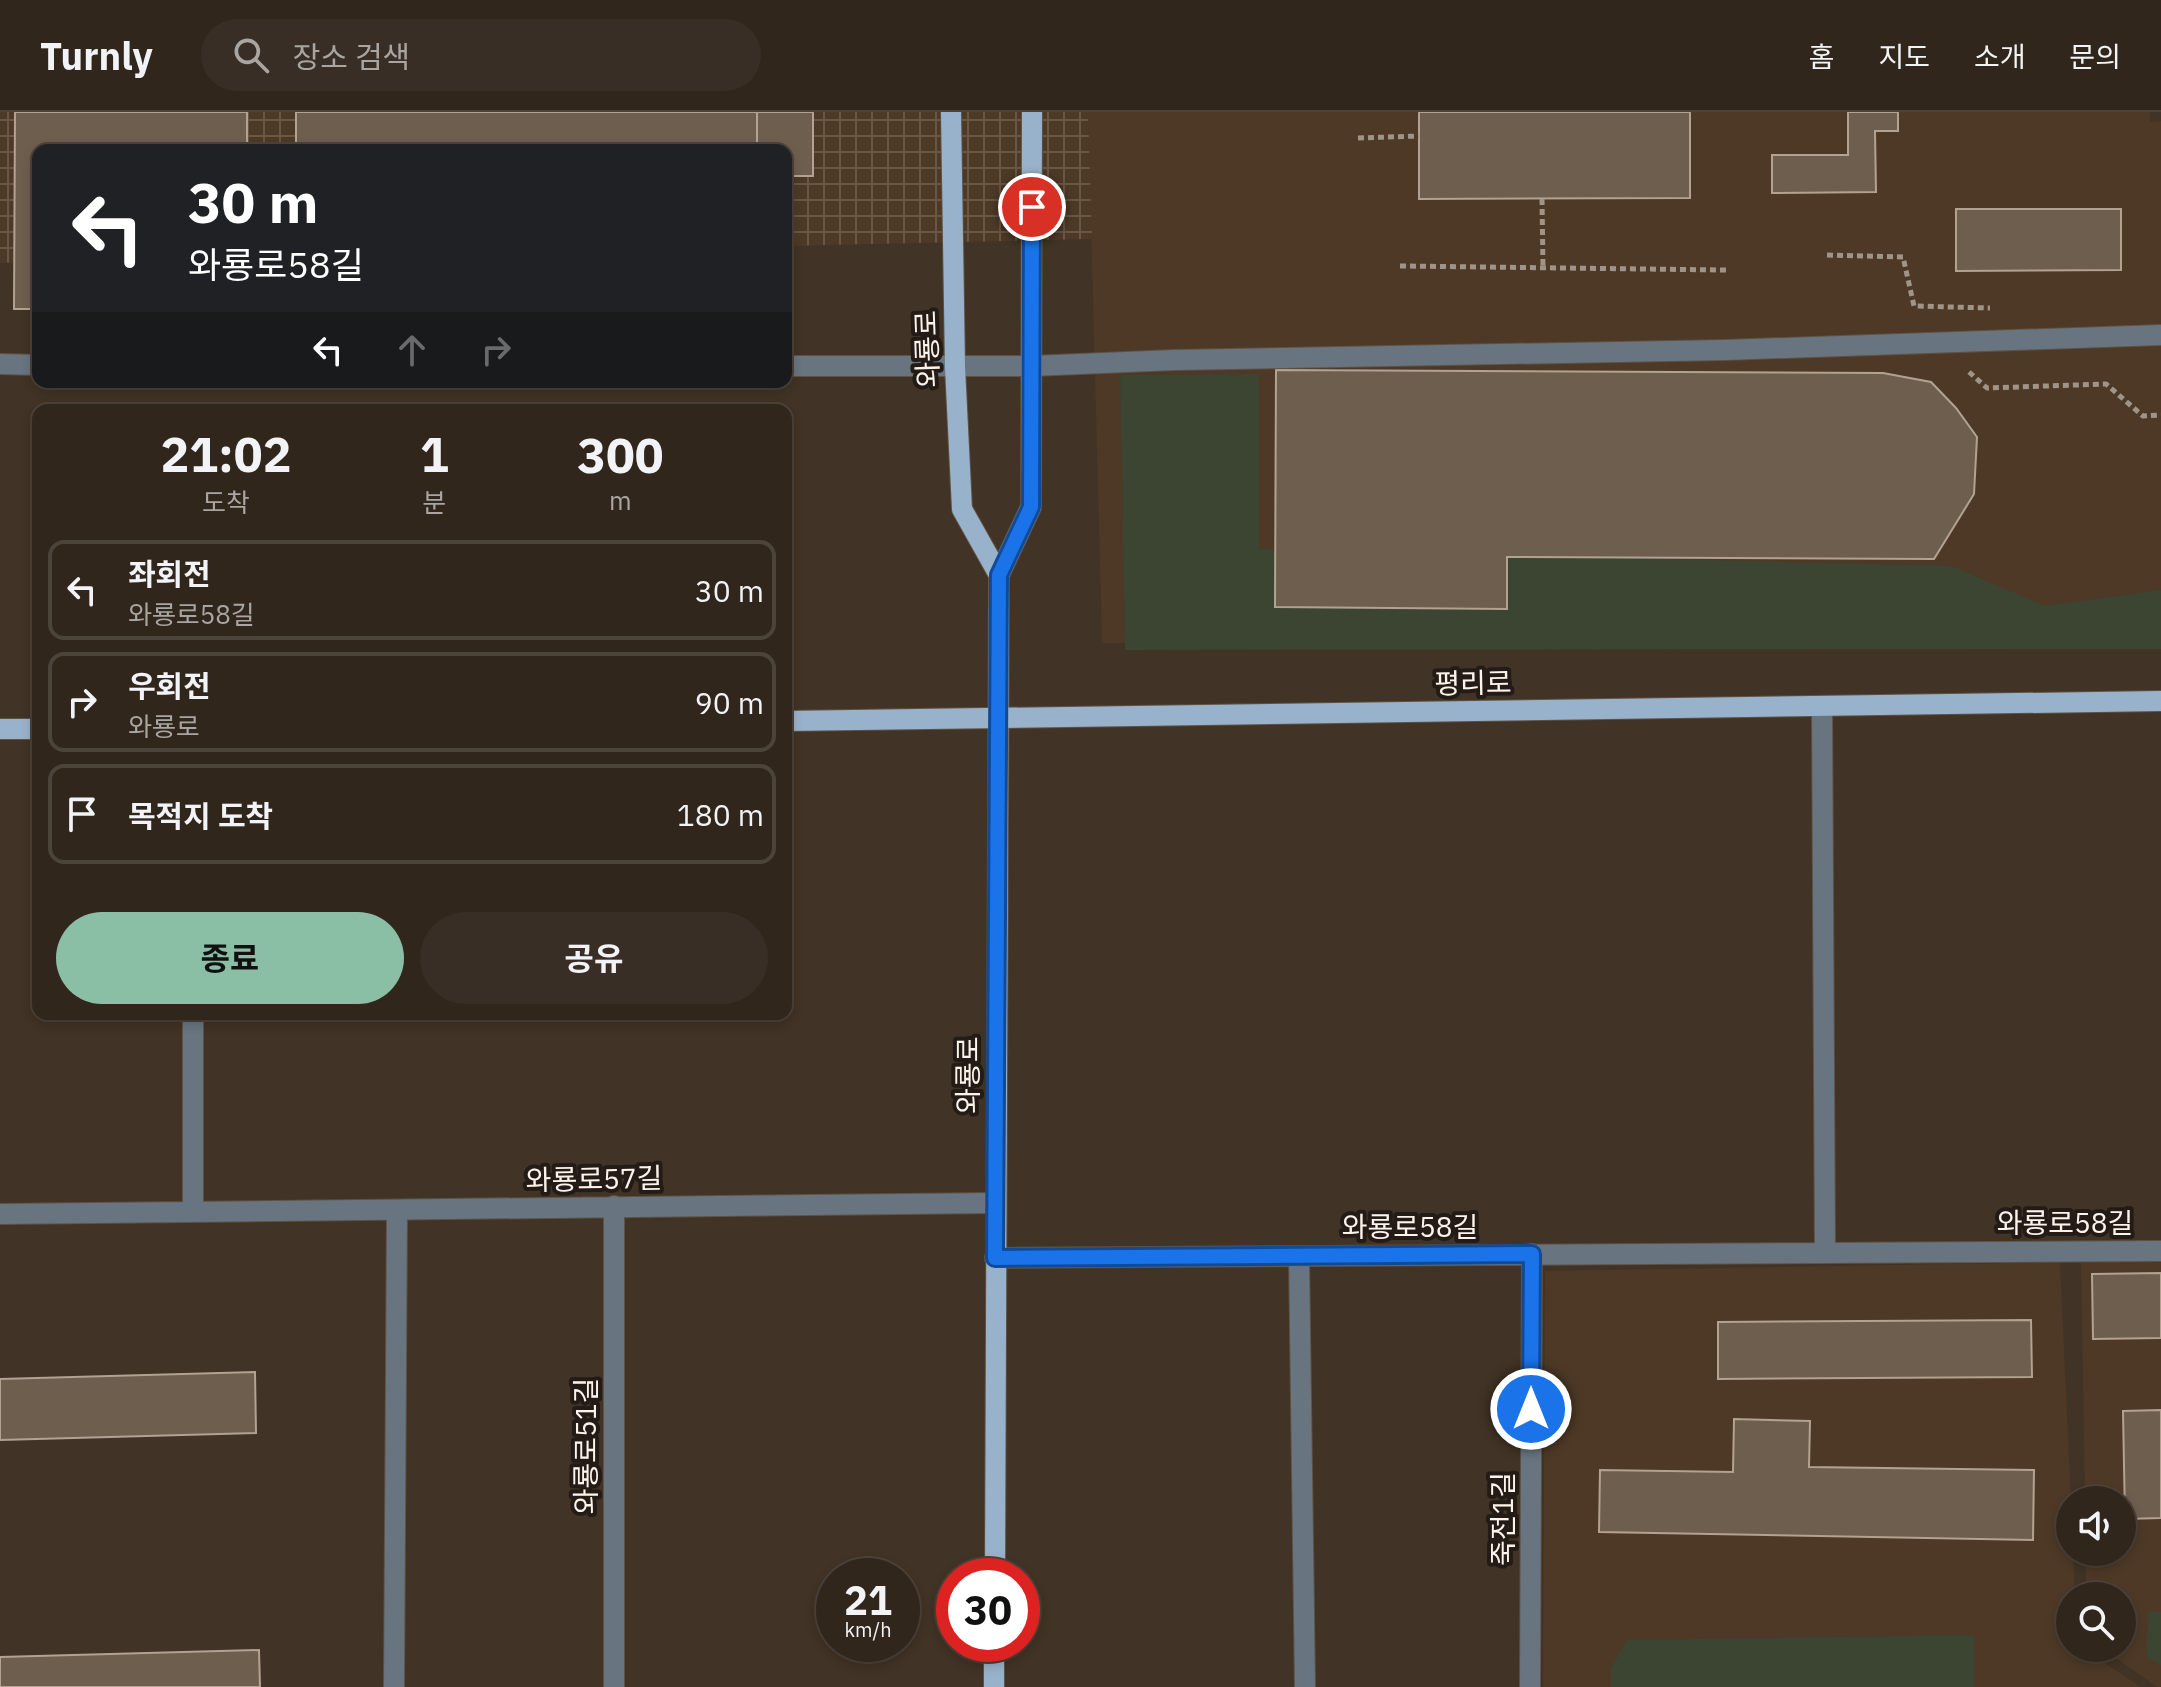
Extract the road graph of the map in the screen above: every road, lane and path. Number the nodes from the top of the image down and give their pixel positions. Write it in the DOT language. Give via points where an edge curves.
graph roads {
  1 [pos="951,112"];
  2 [pos="1032,112"];
  3 [pos="1419,136"];
  4 [pos="1358,138"];
  5 [pos="1542,199"];
  6 [pos="1827,255"];
  7 [pos="1400,266"];
  8 [pos="1543,267"];
  9 [pos="1726,270"];
  10 [pos="1993,308"];
  11 [pos="2161,335"];
  12 [pos="0,364"];
  13 [pos="32,365"];
  14 [pos="792,366"];
  15 [pos="1032,366"];
  16 [pos="955,367"];
  17 [pos="1964,367"];
  18 [pos="2161,415"];
  19 [pos="999,575"];
  20 [pos="2161,701"];
  21 [pos="1822,706"];
  22 [pos="998,718"];
  23 [pos="792,721"];
  24 [pos="0,729"];
  25 [pos="32,729"];
  26 [pos="193,1020"];
  27 [pos="996,1203"];
  28 [pos="614,1206"];
  29 [pos="397,1210"];
  30 [pos="193,1212"];
  31 [pos="0,1214"];
  32 [pos="2161,1251"];
  33 [pos="1825,1253"];
  34 [pos="1532,1254"];
  35 [pos="1299,1256"];
  36 [pos="995,1258"];
  37 [pos="995,1558"];
  38 [pos="994,1662"];
  39 [pos="394,1687"];
  40 [pos="614,1687"];
  41 [pos="994,1687"];
  42 [pos="1305,1687"];
  43 [pos="1530,1687"];
  1 -- 16 [label="main road, 와룡로"];
  2 -- 15 [label="main road, 와룡로"];
  3 -- 4 [label="path"];
  5 -- 8 [label="path"];
  6 -- 10 [label="path" via="1903,257 1914,306"];
  7 -- 8 [label="path"];
  8 -- 9 [label="path"];
  11 -- 15 [label="street"];
  12 -- 13 [label="street"];
  14 -- 16 [label="street"];
  15 -- 16 [label="street"];
  15 -- 19 [label="main road, 와룡로" via="1031,507"];
  16 -- 19 [label="main road, 와룡로" via="962,509"];
  17 -- 18 [label="path" via="1987,388 2106,384 2143,416"];
  19 -- 22 [label="main road, 와룡로"];
  20 -- 21 [label="main road, 평리로"];
  21 -- 22 [label="main road, 평리로"];
  21 -- 33 [label="street"];
  22 -- 23 [label="main road, 평리로"];
  22 -- 27 [label="main road, 와룡로"];
  24 -- 25 [label="main road"];
  26 -- 30 [label="street"];
  27 -- 28 [label="street, 와룡로57길"];
  27 -- 36 [label="main road, 와룡로"];
  28 -- 29 [label="street, 와룡로57길"];
  28 -- 40 [label="street, 와룡로51길"];
  29 -- 30 [label="street, 와룡로57길"];
  29 -- 39 [label="street"];
  30 -- 31 [label="street, 와룡로57길"];
  32 -- 33 [label="street, 와룡로58길"];
  33 -- 34 [label="street, 와룡로58길"];
  34 -- 35 [label="street, 와룡로58길"];
  34 -- 43 [label="street, 죽전1길"];
  35 -- 36 [label="street, 와룡로58길"];
  35 -- 42 [label="street"];
  36 -- 37 [label="main road, 와룡로"];
  38 -- 41 [label="main road"];
}
